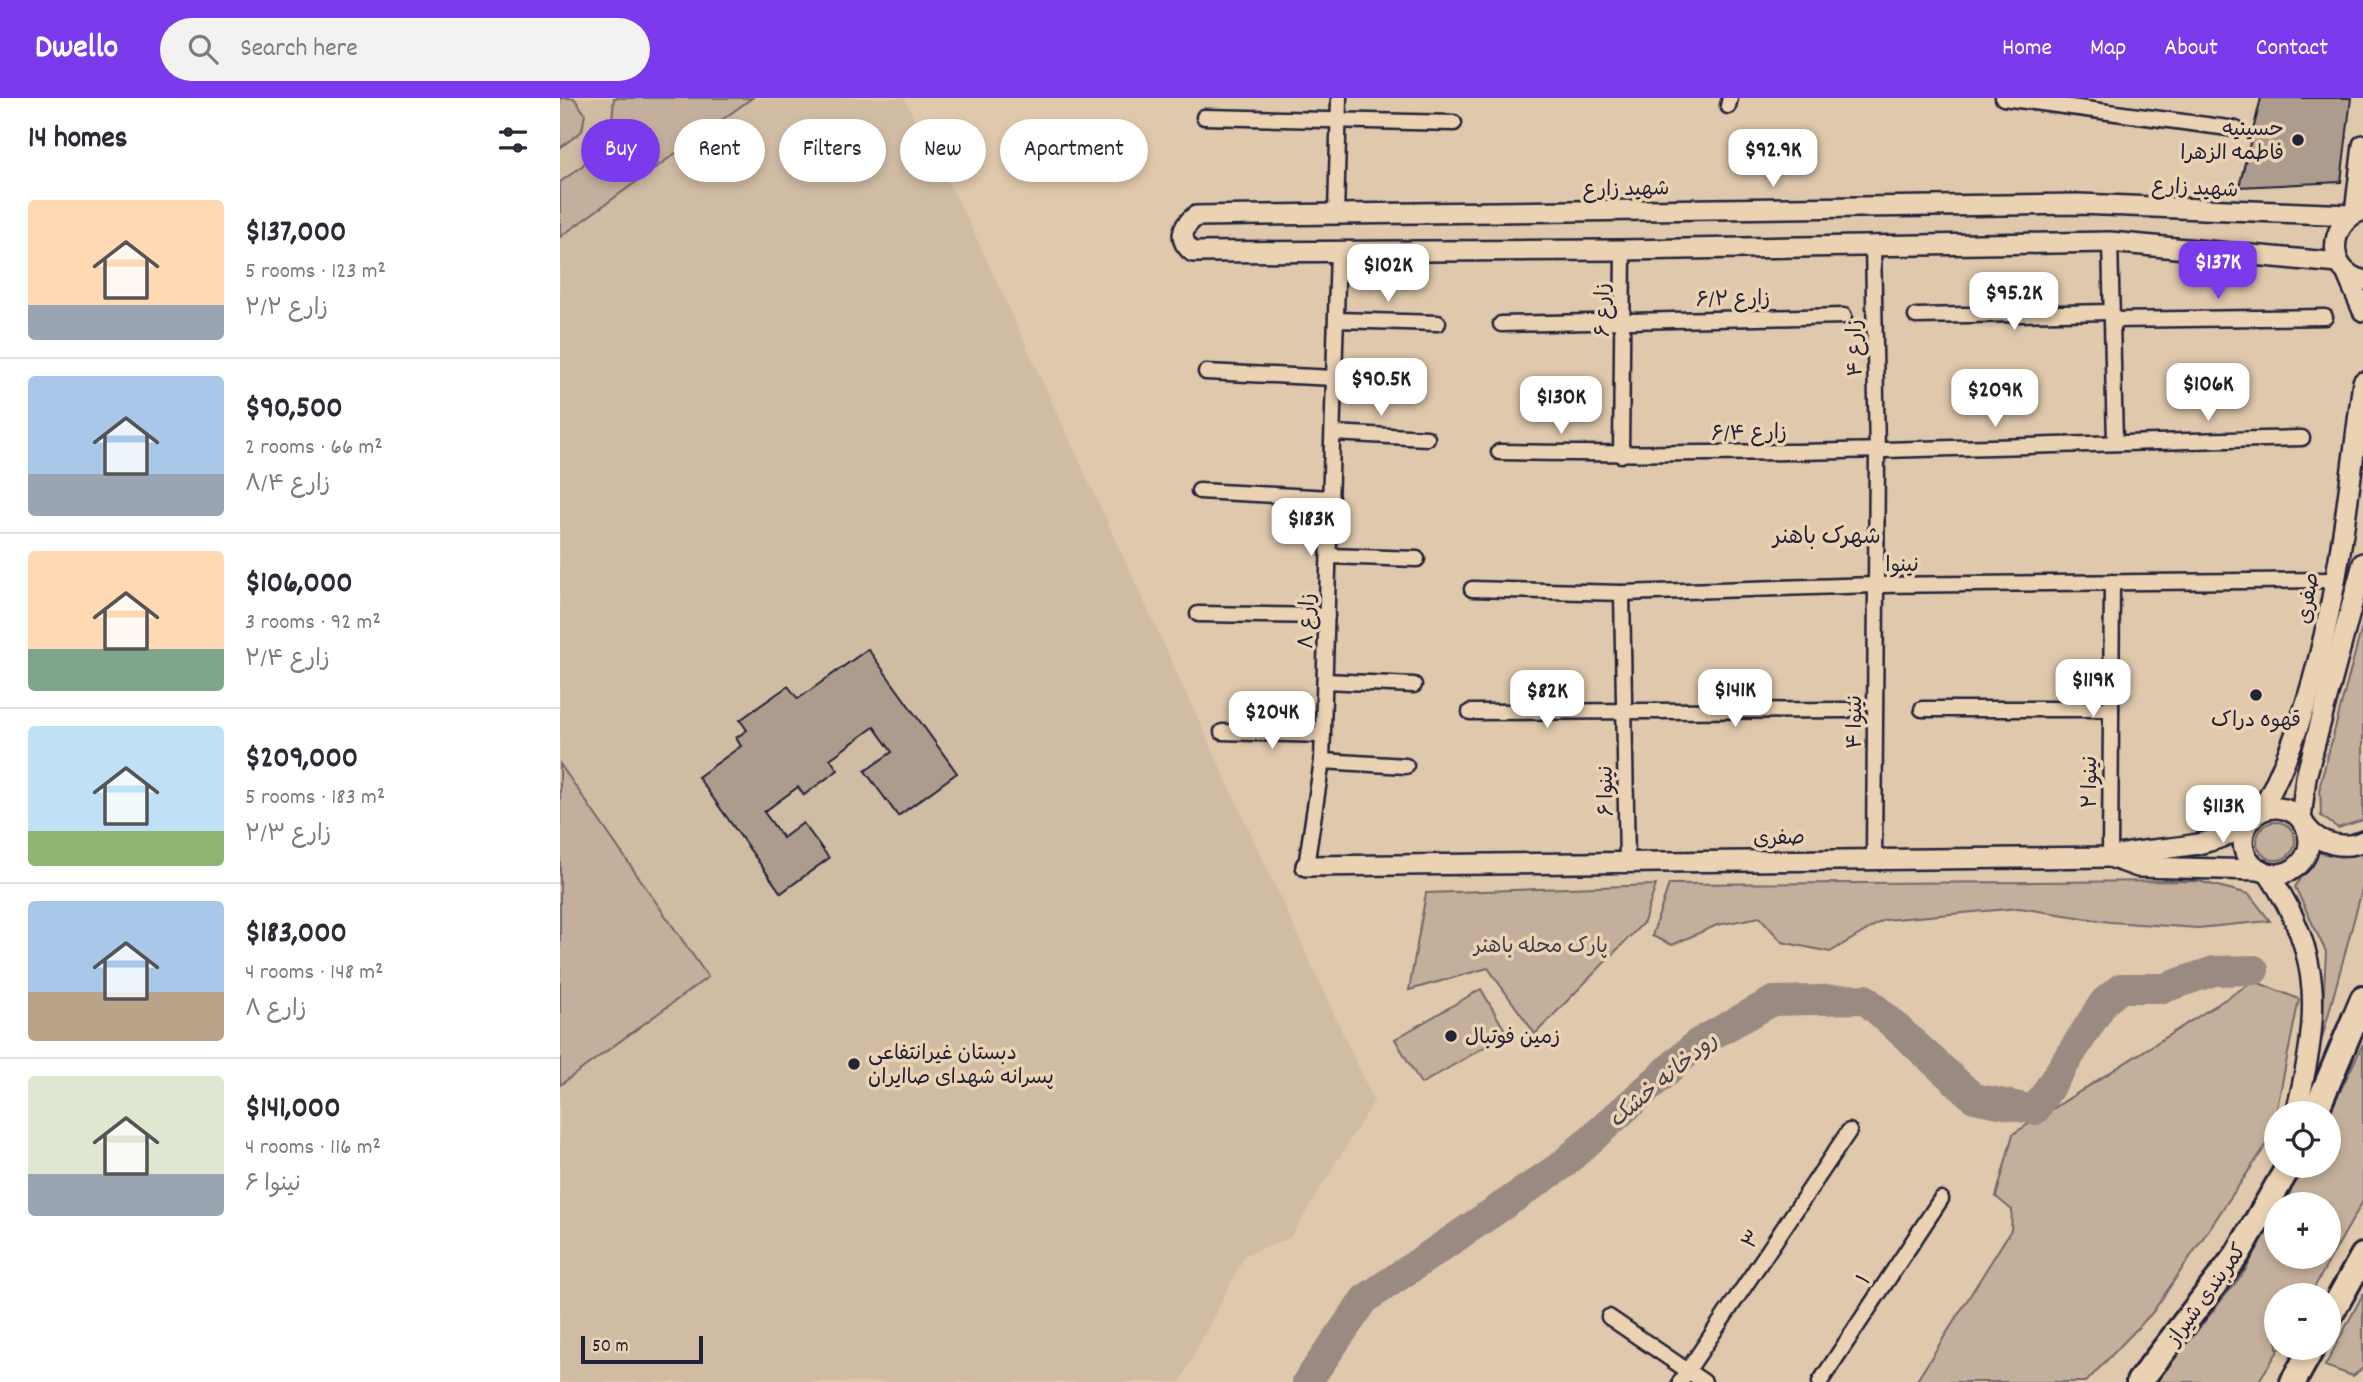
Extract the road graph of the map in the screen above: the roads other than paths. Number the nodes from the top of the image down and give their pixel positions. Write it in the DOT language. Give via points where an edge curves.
graph roads {
  1 [pos="1339,98"];
  2 [pos="2003,98"];
  3 [pos="1204,117"];
  4 [pos="1339,120"];
  5 [pos="1454,123"];
  6 [pos="2236,129"];
  7 [pos="2363,145"];
  8 [pos="2356,213"];
  9 [pos="1336,216"];
  10 [pos="2110,242"];
  11 [pos="1873,244"];
  12 [pos="1623,250"];
  13 [pos="1338,251"];
  14 [pos="2350,272"];
  15 [pos="2363,311"];
  16 [pos="1844,316"];
  17 [pos="1916,316"];
  18 [pos="2112,316"];
  19 [pos="2325,317"];
  20 [pos="1337,320"];
  21 [pos="1622,321"];
  22 [pos="1438,323"];
  23 [pos="1501,324"];
  24 [pos="1206,372"];
  25 [pos="1335,378"];
  26 [pos="2363,382"];
  27 [pos="1333,433"];
  28 [pos="1427,438"];
  29 [pos="2302,438"];
  30 [pos="2115,442"];
  31 [pos="1499,452"];
  32 [pos="1877,452"];
  33 [pos="1622,455"];
  34 [pos="1199,491"];
  35 [pos="1331,498"];
  36 [pos="1329,556"];
  37 [pos="1417,559"];
  38 [pos="2363,564"];
  39 [pos="2333,580"];
  40 [pos="2112,582"];
  41 [pos="1875,586"];
  42 [pos="1472,589"];
  43 [pos="1622,593"];
  44 [pos="1198,614"];
  45 [pos="1327,616"];
  46 [pos="1325,681"];
  47 [pos="1414,685"];
  48 [pos="1922,709"];
  49 [pos="2110,709"];
  50 [pos="1847,710"];
  51 [pos="1470,712"];
  52 [pos="1624,712"];
  53 [pos="1222,732"];
  54 [pos="1323,735"];
  55 [pos="1322,761"];
  56 [pos="1406,766"];
  57 [pos="2261,811"];
  58 [pos="2304,823"];
  59 [pos="2247,825"];
  60 [pos="2363,841"];
  61 [pos="2110,857"];
  62 [pos="1874,859"];
  63 [pos="1627,862"];
  64 [pos="1306,866"];
  65 [pos="2264,872"];
  66 [pos="2363,999"];
  67 [pos="2299,1101"];
  68 [pos="2320,1101"];
  69 [pos="1849,1131"];
  70 [pos="2278,1178"];
  71 [pos="2282,1178"];
  72 [pos="2274,1192"];
  73 [pos="1941,1199"];
  74 [pos="2264,1209"];
  75 [pos="2363,1256"];
  76 [pos="2341,1295"];
  77 [pos="1609,1317"];
  78 [pos="2305,1360"];
  79 [pos="1684,1376"];
  80 [pos="1704,1382"];
  81 [pos="1820,1382"];
  82 [pos="2139,1382"];
  83 [pos="2293,1382"];
  1 -- 4 [label="street"];
  2 -- 6 [label="street"];
  3 -- 4 [label="street"];
  4 -- 5 [label="street"];
  4 -- 9 [label="street"];
  7 -- 8 [label="street"];
  8 -- 9 [label="street, شهید زارع" via="2079,204"];
  8 -- 14 [label="street" via="2337,232 2334,244"];
  9 -- 13 [label="street, شهید زارع" via="1196,216 1185,224 1182,234 1185,246 1193,252"];
  10 -- 11 [label="street"];
  10 -- 14 [label="street"];
  10 -- 18 [label="street"];
  11 -- 12 [label="street"];
  11 -- 32 [label="street, ۴ زارع"];
  12 -- 13 [label="street"];
  12 -- 21 [label="street, ۶ زارع"];
  13 -- 20 [label="street, ۸ زارع"];
  14 -- 15 [label="street"];
  16 -- 21 [label="street, ۶/۲ زارع"];
  17 -- 18 [label="street"];
  18 -- 19 [label="street"];
  18 -- 30 [label="street"];
  20 -- 22 [label="street"];
  20 -- 25 [label="street, ۸ زارع"];
  21 -- 23 [label="street, ۶/۲ زارع"];
  21 -- 33 [label="street, ۶ زارع"];
  24 -- 25 [label="street"];
  25 -- 27 [label="street, ۸ زارع"];
  26 -- 39 [label="street, صفری"];
  27 -- 28 [label="street"];
  27 -- 35 [label="street, ۸ زارع"];
  29 -- 30 [label="street, ۶/۴ زارع"];
  30 -- 32 [label="street, ۶/۴ زارع"];
  31 -- 33 [label="street, ۶/۴ زارع"];
  32 -- 33 [label="street, ۶/۴ زارع"];
  32 -- 41 [label="street, ۴ زارع"];
  34 -- 35 [label="street"];
  35 -- 36 [label="street, ۸ زارع"];
  36 -- 37 [label="street"];
  36 -- 45 [label="street, ۸ زارع"];
  38 -- 58 [label="street" via="2306,777"];
  39 -- 40 [label="street, نینوا"];
  39 -- 57 [label="street, صفری" via="2321,653 2300,728 2286,767"];
  40 -- 41 [label="street, نینوا"];
  40 -- 49 [label="street, ۲ نینوا"];
  41 -- 43 [label="street, نینوا"];
  41 -- 62 [label="street, ۴ نینوا"];
  42 -- 43 [label="street, نینوا"];
  43 -- 52 [label="street, ۶ نینوا"];
  44 -- 45 [label="street"];
  45 -- 46 [label="street, ۸ زارع"];
  46 -- 47 [label="street"];
  46 -- 54 [label="street, ۸ زارع"];
  48 -- 49 [label="street"];
  49 -- 61 [label="street, ۲ نینوا"];
  50 -- 52 [label="street"];
  51 -- 52 [label="street"];
  52 -- 63 [label="street, ۶ نینوا"];
  53 -- 54 [label="street"];
  54 -- 55 [label="street, ۸ زارع"];
  55 -- 56 [label="street"];
  55 -- 64 [label="street, ۸ زارع"];
  57 -- 58 [label="street" via="2282,808"];
  57 -- 59 [label="street"];
  58 -- 60 [label="street" via="2312,835 2327,842 2355,845"];
  58 -- 65 [label="street" via="2309,838 2304,859 2288,872"];
  59 -- 61 [label="street, صفری" via="2199,846 2136,850"];
  59 -- 65 [label="street" via="2243,846 2253,864"];
  61 -- 62 [label="street, صفری"];
  61 -- 65 [label="street" via="2138,867"];
  62 -- 63 [label="street, صفری"];
  63 -- 64 [label="street, صفری"];
  65 -- 67 [label="street" via="2291,908 2313,979"];
  66 -- 68 [label="highway"];
  69 -- 79 [label="street, ۳"];
  70 -- 72 [label="street"];
  71 -- 72 [label="highway, کمربندی شیراز"];
  73 -- 81 [label="street, ۱"];
  74 -- 82 [label="highway, کمربندی شیراز" via="2237,1255"];
  75 -- 76 [label="highway"];
  77 -- 79 [label="street"];
  78 -- 83 [label="highway"];
  79 -- 80 [label="street"];
}
